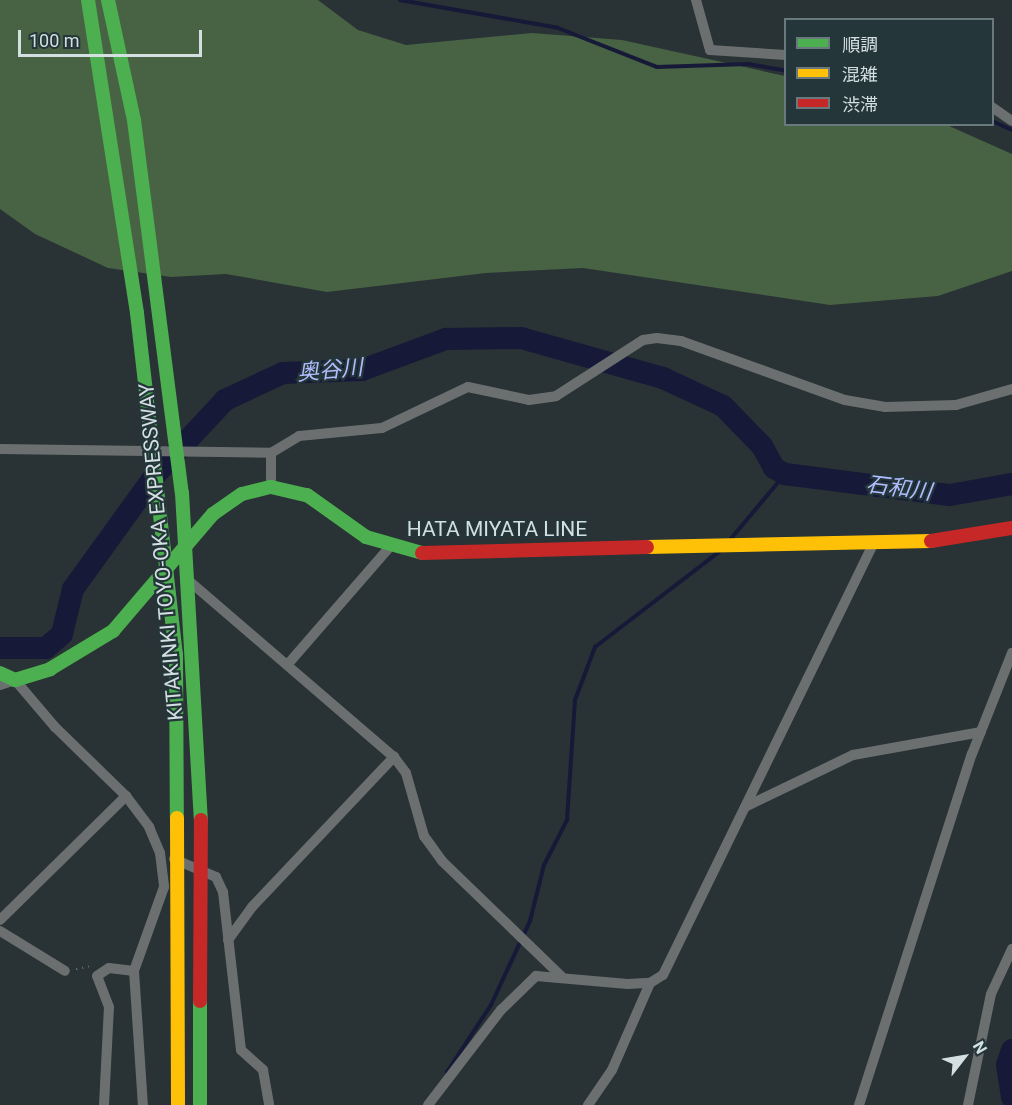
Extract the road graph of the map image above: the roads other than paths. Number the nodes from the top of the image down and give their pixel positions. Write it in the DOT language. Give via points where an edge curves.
graph roads {
  1 [pos="88,0"];
  2 [pos="108,0"];
  3 [pos="696,0"];
  4 [pos="784,55"];
  5 [pos="994,108"];
  6 [pos="1012,121"];
  7 [pos="1012,389"];
  8 [pos="0,449"];
  9 [pos="271,453"];
  10 [pos="271,487"];
  11 [pos="1012,528"];
  12 [pos="874,543"];
  13 [pos="389,548"];
  14 [pos="169,564"];
  15 [pos="1012,653"];
  16 [pos="288,664"];
  17 [pos="0,673"];
  18 [pos="15,680"];
  19 [pos="0,685"];
  20 [pos="981,732"];
  21 [pos="394,757"];
  22 [pos="126,796"];
  23 [pos="747,806"];
  24 [pos="160,853"];
  25 [pos="0,920"];
  26 [pos="0,931"];
  27 [pos="228,940"];
  28 [pos="1012,949"];
  29 [pos="65,971"];
  30 [pos="134,971"];
  31 [pos="562,977"];
  32 [pos="650,983"];
  33 [pos="104,1105"];
  34 [pos="143,1105"];
  35 [pos="178,1105"];
  36 [pos="200,1105"];
  37 [pos="268,1105"];
  38 [pos="428,1105"];
  39 [pos="588,1105"];
  40 [pos="859,1105"];
  41 [pos="968,1105"];
  1 -- 35 [label="main road, KITAKINKI TOYO-OKA EXPRESSWAY" via="137,313 176,654"];
  2 -- 36 [label="main road, KITAKINKI TOYO-OKA EXPRESSWAY" via="134,120 162,310 194,657 201,823"];
  3 -- 4 [label="street" via="710,50"];
  5 -- 6 [label="street"];
  7 -- 9 [label="street" via="956,405 885,407 845,400 702,348 657,338 643,340 556,396 529,400 468,387 382,428 299,436"];
  8 -- 9 [label="street"];
  9 -- 10 [label="street"];
  10 -- 13 [label="main road, HATA MIYATA LINE" via="307,495"];
  10 -- 14 [label="main road, HATA MIYATA LINE" via="242,494 213,514"];
  11 -- 12 [label="main road, HATA MIYATA LINE" via="952,540"];
  12 -- 13 [label="main road, HATA MIYATA LINE" via="447,554"];
  12 -- 23 [label="street"];
  13 -- 16 [label="street"];
  14 -- 16 [label="street"];
  14 -- 18 [label="main road, HATA MIYATA LINE" via="113,632 50,669"];
  15 -- 20 [label="street"];
  16 -- 21 [label="street"];
  17 -- 18 [label="main road"];
  18 -- 19 [label="street"];
  18 -- 22 [label="street" via="55,727"];
  20 -- 23 [label="street" via="853,755"];
  20 -- 40 [label="street"];
  21 -- 27 [label="street" via="252,908"];
  21 -- 31 [label="street" via="406,773 424,836 441,861"];
  22 -- 24 [label="street" via="149,826"];
  22 -- 25 [label="street"];
  23 -- 32 [label="street" via="663,975"];
  24 -- 27 [label="street" via="216,877 223,892"];
  24 -- 30 [label="street" via="164,887"];
  26 -- 29 [label="street"];
  27 -- 37 [label="street" via="242,1050 263,1070"];
  28 -- 41 [label="street" via="991,994"];
  30 -- 33 [label="street" via="102,971 97,982 109,1007"];
  30 -- 34 [label="street"];
  31 -- 32 [label="street"];
  31 -- 38 [label="street" via="536,976 525,984"];
  32 -- 39 [label="street" via="612,1070"];
}
